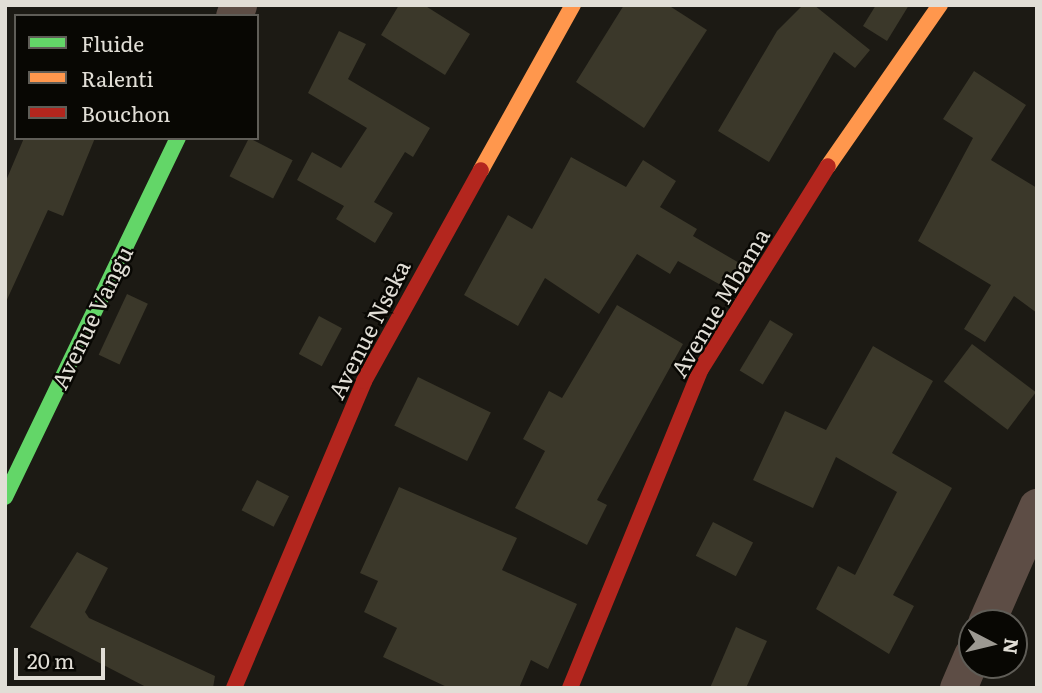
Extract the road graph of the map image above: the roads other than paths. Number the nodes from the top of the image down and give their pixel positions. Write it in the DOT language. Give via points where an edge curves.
graph roads {
  1 [pos="573,5"];
  2 [pos="940,5"];
  3 [pos="177,140"];
  4 [pos="5,497"];
  5 [pos="1037,507"];
  6 [pos="992,609"];
  7 [pos="234,688"];
  8 [pos="570,688"];
  1 -- 7 [label="street, Avenue Nseka" via="364,381"];
  2 -- 8 [label="street, Avenue Mbama" via="828,166 701,369"];
  3 -- 4 [label="street, Avenue Vangu"];
  5 -- 6 [label="street"];
}
